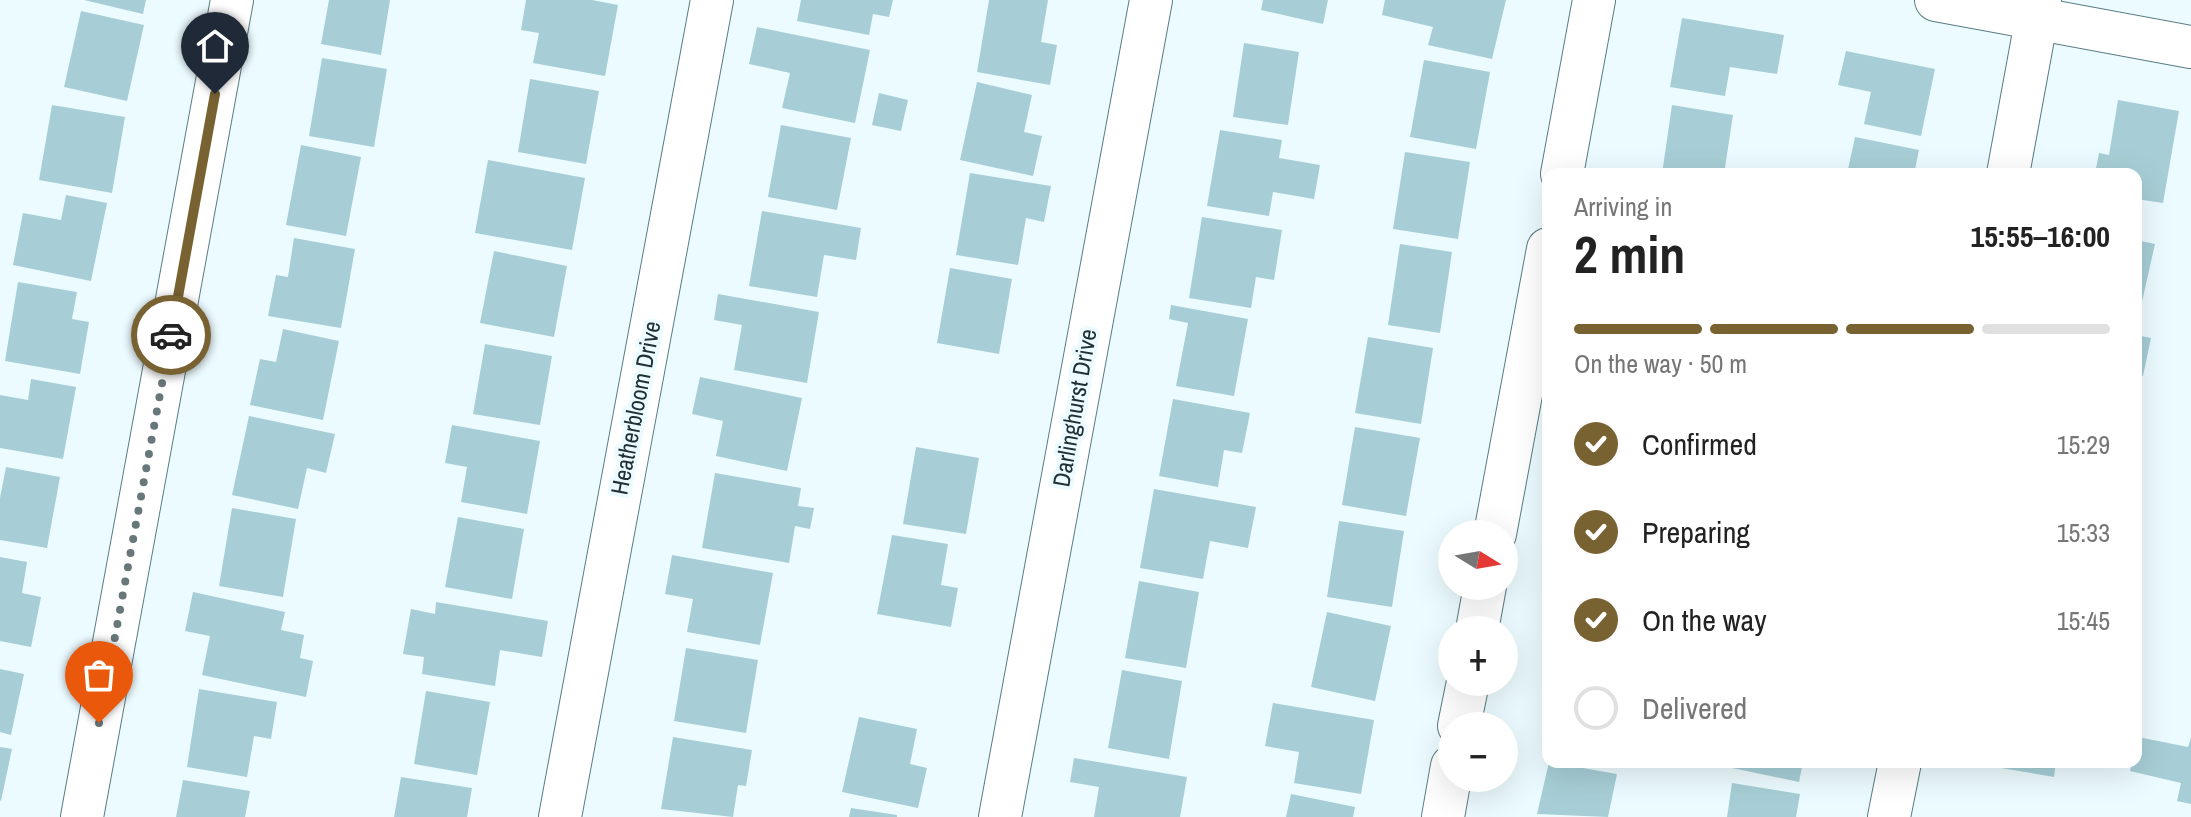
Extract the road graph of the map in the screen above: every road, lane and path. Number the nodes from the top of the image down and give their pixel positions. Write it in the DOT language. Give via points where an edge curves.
graph roads {
  1 [pos="232,0"];
  2 [pos="712,0"];
  3 [pos="1151,0"];
  4 [pos="1594,0"];
  5 [pos="1936,0"];
  6 [pos="2038,9"];
  7 [pos="2191,47"];
  8 [pos="1563,168"];
  9 [pos="2009,168"];
  10 [pos="1542,281"];
  11 [pos="1498,520"];
  12 [pos="1899,768"];
  13 [pos="1447,792"];
  14 [pos="82,817"];
  15 [pos="560,817"];
  16 [pos="1000,817"];
  17 [pos="1443,817"];
  18 [pos="1889,817"];
  1 -- 14 [label="street"];
  2 -- 15 [label="street, Heatherbloom Drive"];
  3 -- 16 [label="street, Darlinghurst Drive"];
  4 -- 8 [label="street"];
  5 -- 6 [label="street"];
  6 -- 7 [label="street"];
  6 -- 9 [label="street"];
  10 -- 11 [label="street"];
  12 -- 18 [label="street"];
  13 -- 17 [label="street"];
}
